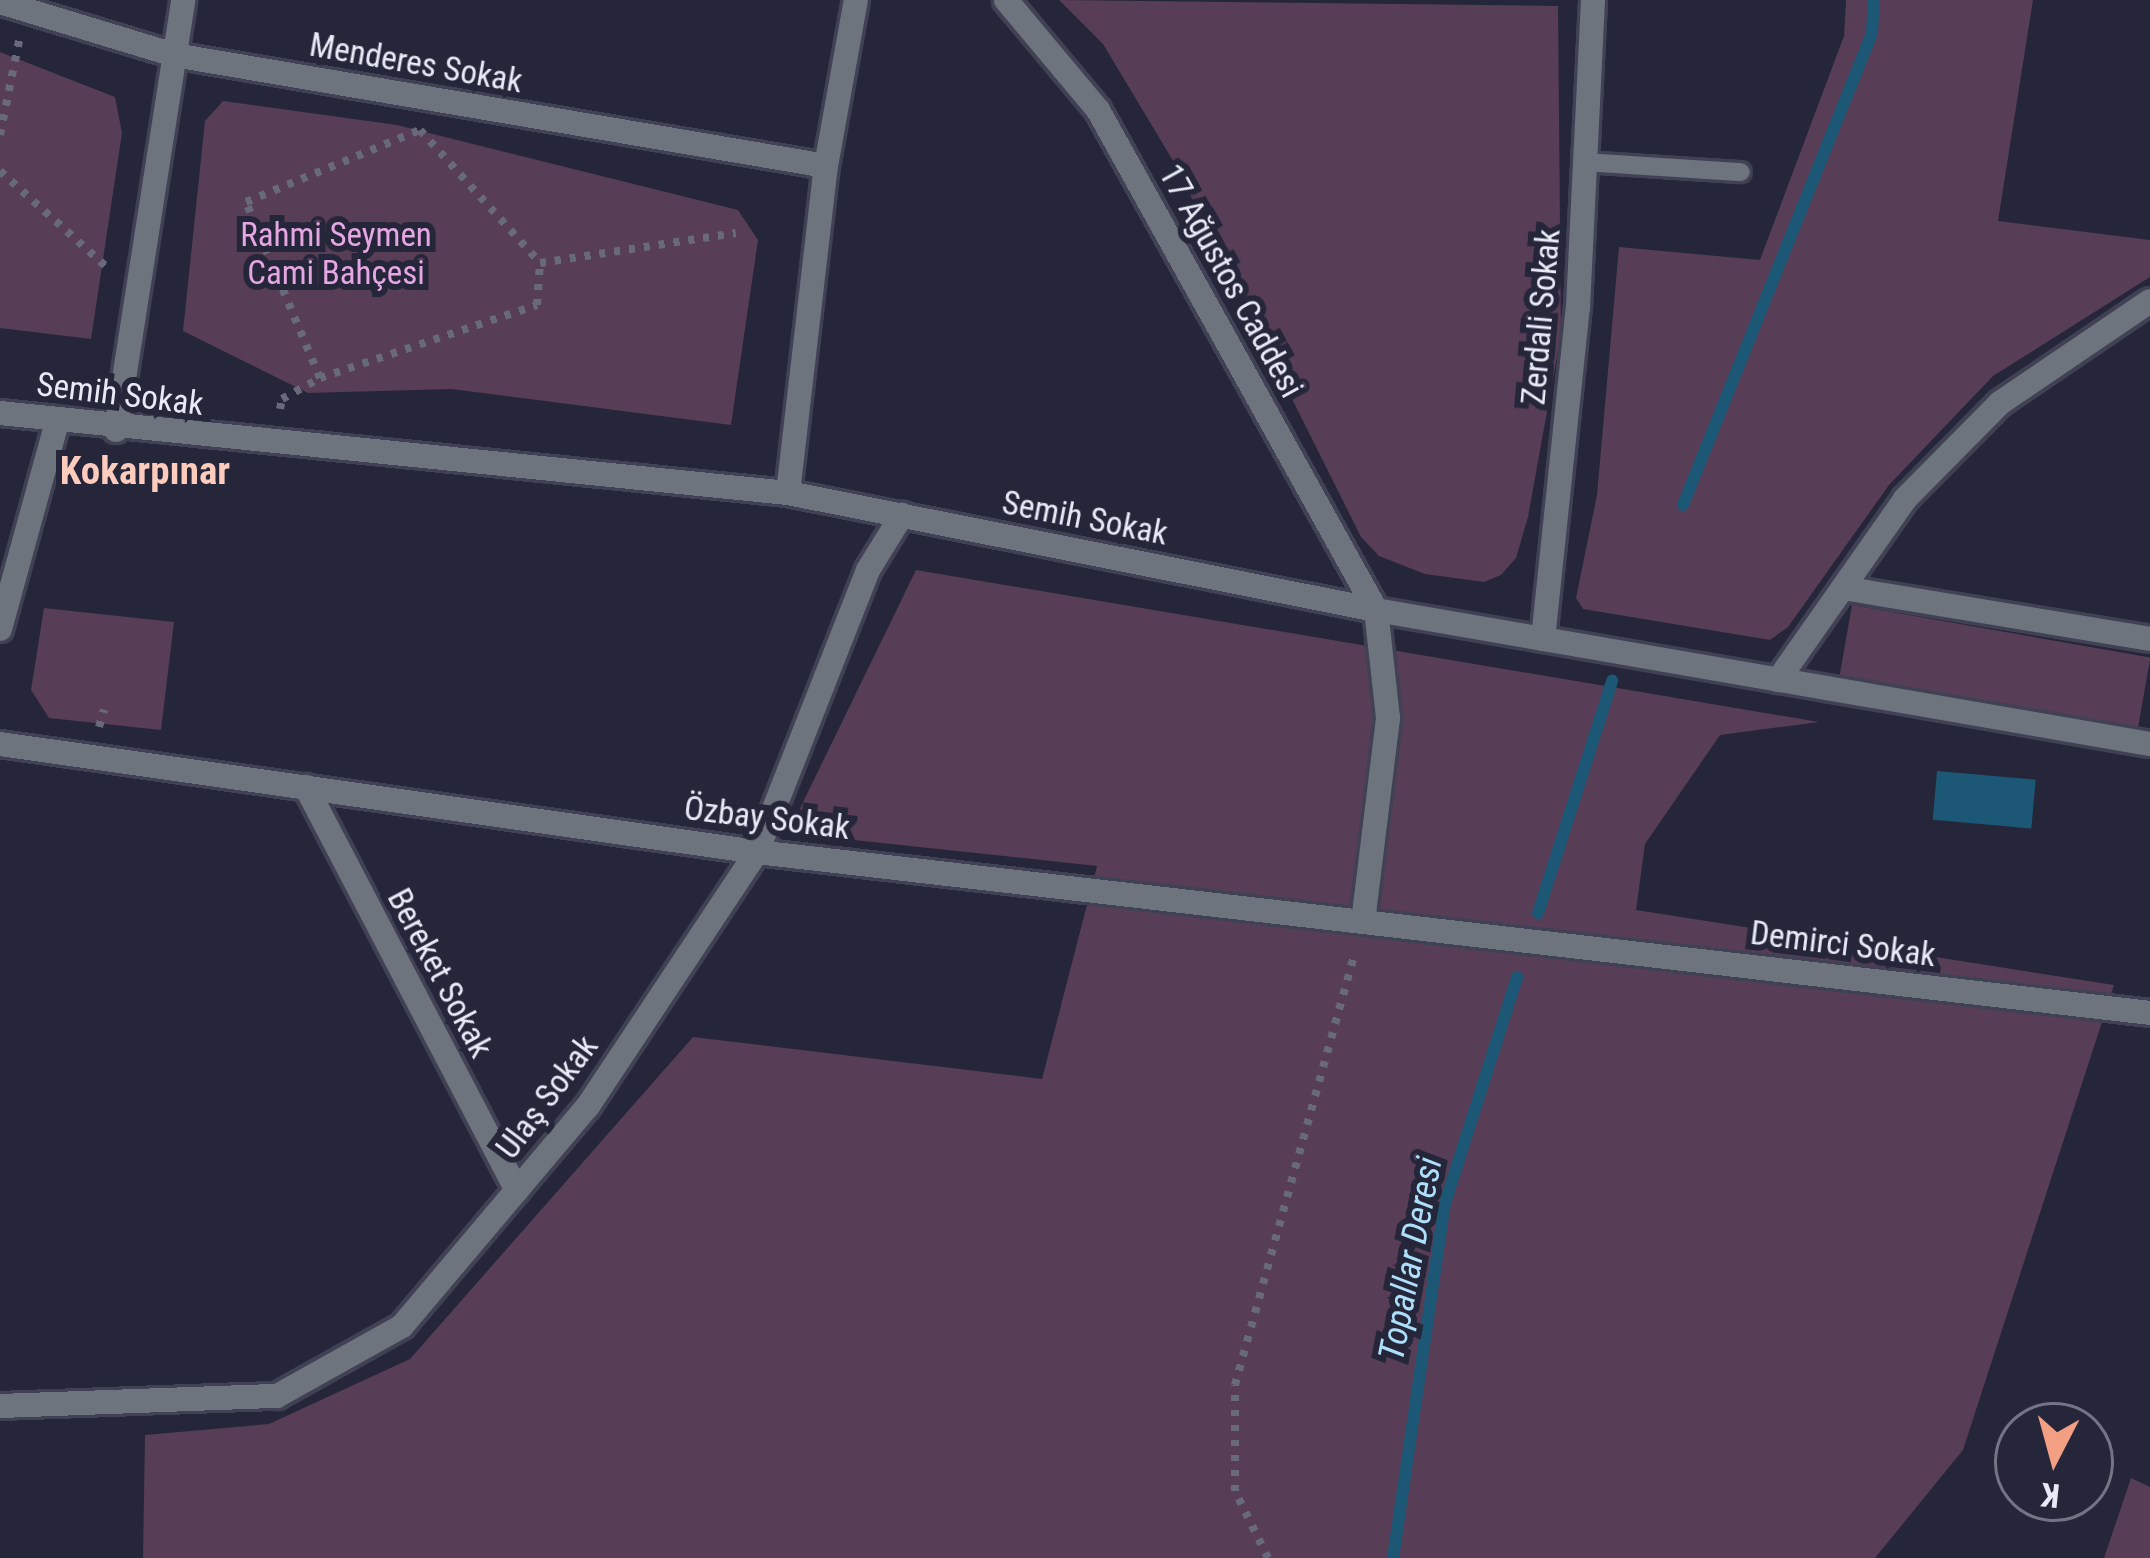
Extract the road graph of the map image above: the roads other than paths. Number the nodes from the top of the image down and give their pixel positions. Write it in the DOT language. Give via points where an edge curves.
graph roads {
  1 [pos="183,0"];
  2 [pos="856,0"];
  3 [pos="1006,0"];
  4 [pos="1593,0"];
  5 [pos="0,2"];
  6 [pos="174,55"];
  7 [pos="1585,163"];
  8 [pos="826,166"];
  9 [pos="1741,172"];
  10 [pos="2150,301"];
  11 [pos="0,413"];
  12 [pos="57,422"];
  13 [pos="116,430"];
  14 [pos="788,493"];
  15 [pos="902,515"];
  16 [pos="1843,588"];
  17 [pos="1376,610"];
  18 [pos="0,628"];
  19 [pos="1543,639"];
  20 [pos="2150,639"];
  21 [pos="1778,680"];
  22 [pos="2150,743"];
  23 [pos="0,744"];
  24 [pos="306,787"];
  25 [pos="757,852"];
  26 [pos="1363,922"];
  27 [pos="1529,941"];
  28 [pos="2150,1013"];
  29 [pos="517,1190"];
  30 [pos="0,1406"];
  1 -- 6 [label="street"];
  2 -- 8 [label="street"];
  3 -- 17 [label="street, 17 Ağustos Caddesi" via="1098,110"];
  4 -- 7 [label="street, Zerdali Sokak"];
  5 -- 6 [label="street, Menderes Sokak"];
  6 -- 8 [label="street, Menderes Sokak"];
  6 -- 13 [label="street"];
  7 -- 9 [label="lane"];
  7 -- 19 [label="street, Zerdali Sokak"];
  8 -- 14 [label="street"];
  10 -- 16 [label="street" via="2000,403 1905,499"];
  11 -- 12 [label="street, Semih Sokak"];
  12 -- 13 [label="street, Semih Sokak"];
  12 -- 18 [label="street"];
  13 -- 14 [label="street, Semih Sokak"];
  14 -- 15 [label="street, Semih Sokak"];
  15 -- 17 [label="street, Semih Sokak"];
  15 -- 25 [label="street, Ulaş Sokak" via="868,570"];
  16 -- 20 [label="street"];
  16 -- 21 [label="street"];
  17 -- 19 [label="street, Semih Sokak"];
  17 -- 26 [label="street" via="1388,718"];
  19 -- 21 [label="street, Semih Sokak"];
  21 -- 22 [label="street, Semih Sokak"];
  23 -- 24 [label="street, Özbay Sokak"];
  24 -- 25 [label="street, Özbay Sokak"];
  24 -- 29 [label="street, Bereket Sokak"];
  25 -- 26 [label="street, Özbay Sokak"];
  25 -- 29 [label="street, Ulaş Sokak" via="588,1106"];
  26 -- 27 [label="street, Özbay Sokak"];
  27 -- 28 [label="street, Demirci Sokak"];
  29 -- 30 [label="street, Ulaş Sokak" via="402,1327 277,1396"];
}
